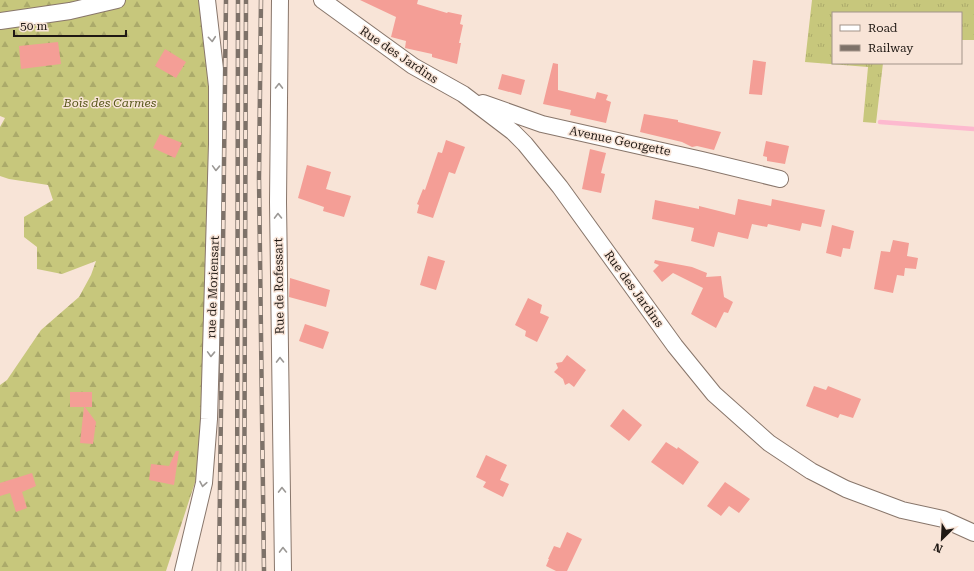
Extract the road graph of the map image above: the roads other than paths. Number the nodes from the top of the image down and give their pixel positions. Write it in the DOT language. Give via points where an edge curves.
graph roads {
  1 [pos="117,0"];
  2 [pos="207,0"];
  3 [pos="280,0"];
  4 [pos="322,0"];
  5 [pos="0,21"];
  6 [pos="463,94"];
  7 [pos="780,179"];
  8 [pos="974,533"];
  9 [pos="182,571"];
  10 [pos="283,571"];
  1 -- 5 [label="street" via="70,11"];
  2 -- 9 [label="street, rue de Moriensart, one-way" via="217,101 209,419 204,483"];
  10 -- 3 [label="street, Rue de Rofessart, one-way" via="278,202"];
  4 -- 6 [label="street, Rue des Jardins" via="408,63"];
  6 -- 7 [label="street, Avenue Georgette" via="526,120"];
  6 -- 8 [label="street, Rue des Jardins" via="513,132 542,162 675,346 714,394 769,443 811,471 846,489 902,510 943,519"];
}
